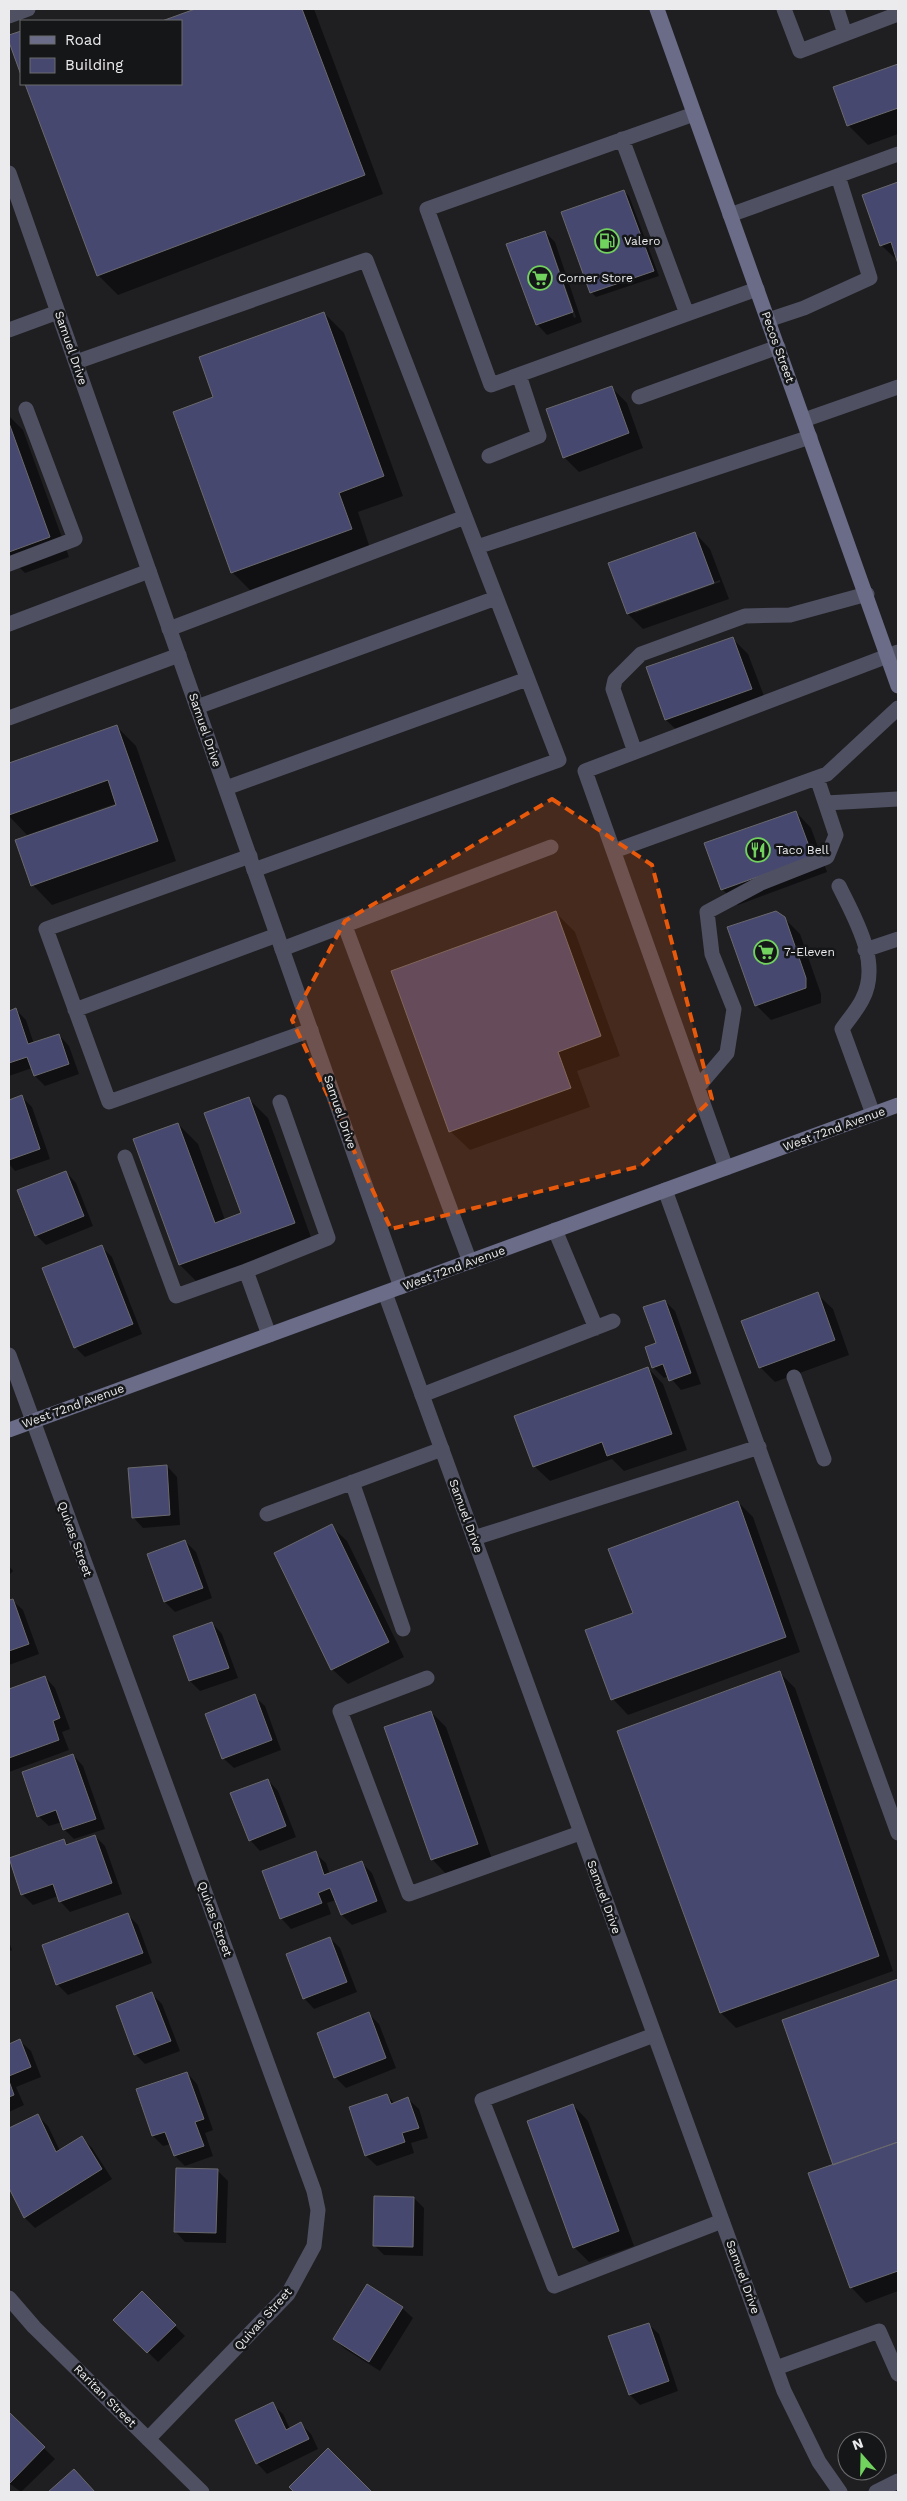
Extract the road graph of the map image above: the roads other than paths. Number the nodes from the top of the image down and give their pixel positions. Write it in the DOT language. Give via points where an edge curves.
graph roads {
  1 [pos="28,9"];
  2 [pos="656,9"];
  3 [pos="784,9"];
  4 [pos="836,9"];
  5 [pos="898,14"];
  6 [pos="9,16"];
  7 [pos="845,34"];
  8 [pos="694,114"];
  9 [pos="622,139"];
  10 [pos="898,154"];
  11 [pos="9,173"];
  12 [pos="838,176"];
  13 [pos="730,215"];
  14 [pos="757,290"];
  15 [pos="58,312"];
  16 [pos="687,314"];
  17 [pos="768,320"];
  18 [pos="9,330"];
  19 [pos="778,347"];
  20 [pos="76,362"];
  21 [pos="518,375"];
  22 [pos="898,387"];
  23 [pos="639,397"];
  24 [pos="26,409"];
  25 [pos="804,420"];
  26 [pos="810,437"];
  27 [pos="489,456"];
  28 [pos="465,517"];
  29 [pos="477,547"];
  30 [pos="9,564"];
  31 [pos="149,571"];
  32 [pos="867,594"];
  33 [pos="496,598"];
  34 [pos="9,624"];
  35 [pos="169,628"];
  36 [pos="893,653"];
  37 [pos="179,655"];
  38 [pos="527,678"];
  39 [pos="898,686"];
  40 [pos="197,707"];
  41 [pos="898,708"];
  42 [pos="9,718"];
  43 [pos="635,752"];
  44 [pos="817,778"];
  45 [pos="226,788"];
  46 [pos="898,799"];
  47 [pos="826,803"];
  48 [pos="551,847"];
  49 [pos="614,851"];
  50 [pos="252,863"];
  51 [pos="839,886"];
  52 [pos="345,926"];
  53 [pos="277,935"];
  54 [pos="898,939"];
  55 [pos="282,950"];
  56 [pos="865,950"];
  57 [pos="75,1010"];
  58 [pos="311,1030"];
  59 [pos="698,1087"];
  60 [pos="280,1102"];
  61 [pos="898,1105"];
  62 [pos="873,1114"];
  63 [pos="125,1157"];
  64 [pos="726,1168"];
  65 [pos="665,1190"];
  66 [pos="555,1230"];
  67 [pos="470,1262"];
  68 [pos="246,1271"];
  69 [pos="401,1287"];
  70 [pos="385,1293"];
  71 [pos="612,1321"];
  72 [pos="596,1328"];
  73 [pos="269,1335"];
  74 [pos="9,1355"];
  75 [pos="794,1377"];
  76 [pos="422,1395"];
  77 [pos="32,1421"];
  78 [pos="9,1430"];
  79 [pos="758,1447"];
  80 [pos="442,1449"];
  81 [pos="824,1459"];
  82 [pos="352,1482"];
  83 [pos="267,1514"];
  84 [pos="474,1538"];
  85 [pos="403,1629"];
  86 [pos="426,1678"];
  87 [pos="580,1833"];
  88 [pos="898,1833"];
  89 [pos="654,2035"];
  90 [pos="722,2221"];
  91 [pos="9,2298"];
  92 [pos="776,2368"];
  93 [pos="898,2374"];
  94 [pos="148,2439"];
  95 [pos="898,2481"];
  96 [pos="202,2492"];
  97 [pos="840,2492"];
  98 [pos="876,2492"];
  1 -- 6 [label="street"];
  2 -- 8 [label="main road, Pecos Street"];
  3 -- 7 [label="street" via="800,51"];
  4 -- 7 [label="street"];
  5 -- 7 [label="street"];
  8 -- 9 [label="street"];
  8 -- 13 [label="main road, Pecos Street"];
  9 -- 16 [label="street"];
  9 -- 21 [label="street" via="427,209 491,385"];
  10 -- 12 [label="street"];
  11 -- 15 [label="street, Samuel Drive"];
  12 -- 13 [label="street"];
  12 -- 17 [label="street" via="870,278 804,308"];
  13 -- 14 [label="main road, Pecos Street"];
  14 -- 16 [label="street"];
  14 -- 17 [label="main road, Pecos Street"];
  15 -- 18 [label="street"];
  15 -- 20 [label="street, Samuel Drive"];
  16 -- 21 [label="street"];
  17 -- 19 [label="main road, Pecos Street"];
  19 -- 23 [label="street"];
  19 -- 25 [label="main road, Pecos Street"];
  20 -- 28 [label="street" via="366,260"];
  20 -- 31 [label="street, Samuel Drive"];
  21 -- 27 [label="street" via="540,436"];
  22 -- 25 [label="street"];
  24 -- 30 [label="street" via="75,539"];
  25 -- 26 [label="main road, Pecos Street"];
  26 -- 29 [label="street"];
  26 -- 32 [label="main road, Pecos Street"];
  28 -- 29 [label="street"];
  28 -- 35 [label="street"];
  29 -- 33 [label="street"];
  31 -- 34 [label="street"];
  31 -- 35 [label="street, Samuel Drive"];
  32 -- 36 [label="main road, Pecos Street"];
  32 -- 43 [label="street" via="790,614 745,616 641,654 615,680 613,689"];
  33 -- 38 [label="street"];
  33 -- 40 [label="street"];
  35 -- 37 [label="street, Samuel Drive"];
  36 -- 39 [label="main road, Pecos Street"];
  36 -- 43 [label="street"];
  37 -- 40 [label="street, Samuel Drive"];
  37 -- 42 [label="street"];
  38 -- 45 [label="street"];
  38 -- 50 [label="street" via="558,760"];
  40 -- 45 [label="street, Samuel Drive"];
  41 -- 44 [label="street" via="827,774"];
  43 -- 49 [label="street" via="585,771"];
  44 -- 47 [label="street"];
  44 -- 49 [label="street"];
  45 -- 50 [label="street, Samuel Drive"];
  46 -- 47 [label="street"];
  47 -- 59 [label="street" via="836,835 827,857 762,883 707,912 712,954 734,1010 727,1053"];
  48 -- 52 [label="street"];
  49 -- 59 [label="street"];
  50 -- 53 [label="street, Samuel Drive"];
  50 -- 57 [label="street" via="46,930"];
  51 -- 56 [label="street" via="862,935"];
  52 -- 55 [label="street"];
  52 -- 67 [label="street"];
  53 -- 55 [label="street, Samuel Drive"];
  53 -- 57 [label="street"];
  54 -- 56 [label="street"];
  55 -- 58 [label="street, Samuel Drive"];
  56 -- 62 [label="street" via="870,969 863,999 842,1029"];
  57 -- 58 [label="street" via="109,1102"];
  58 -- 69 [label="street, Samuel Drive"];
  59 -- 64 [label="street"];
  60 -- 68 [label="street" via="328,1238"];
  61 -- 62 [label="main road, West 72nd Avenue"];
  62 -- 64 [label="main road, West 72nd Avenue"];
  63 -- 68 [label="street" via="176,1296"];
  64 -- 65 [label="main road, West 72nd Avenue"];
  65 -- 66 [label="main road, West 72nd Avenue"];
  65 -- 79 [label="street"];
  66 -- 67 [label="main road, West 72nd Avenue"];
  66 -- 72 [label="street"];
  67 -- 69 [label="main road, West 72nd Avenue"];
  68 -- 73 [label="street"];
  69 -- 70 [label="main road, West 72nd Avenue"];
  70 -- 73 [label="main road, West 72nd Avenue"];
  70 -- 76 [label="street, Samuel Drive"];
  71 -- 72 [label="street"];
  72 -- 76 [label="street"];
  73 -- 77 [label="main road, West 72nd Avenue"];
  74 -- 77 [label="street, Quivas Street"];
  75 -- 81 [label="street"];
  76 -- 80 [label="street, Samuel Drive"];
  77 -- 78 [label="main road, West 72nd Avenue"];
  77 -- 94 [label="street, Quivas Street" via="314,2191 318,2210 314,2246 288,2294"];
  79 -- 84 [label="street"];
  79 -- 88 [label="street"];
  80 -- 82 [label="street"];
  80 -- 84 [label="street, Samuel Drive"];
  82 -- 83 [label="street"];
  82 -- 85 [label="street"];
  84 -- 87 [label="street, Samuel Drive"];
  86 -- 87 [label="street" via="340,1711 409,1894"];
  87 -- 89 [label="street, Samuel Drive"];
  89 -- 90 [label="street, Samuel Drive"];
  89 -- 90 [label="street" via="482,2100 554,2286"];
  90 -- 92 [label="street, Samuel Drive"];
  91 -- 94 [label="street, Raritan Street" via="34,2327"];
  92 -- 93 [label="street" via="879,2331"];
  92 -- 97 [label="street, Samuel Drive" via="819,2462"];
  94 -- 96 [label="street, Raritan Street"];
  95 -- 98 [label="street"];
}
